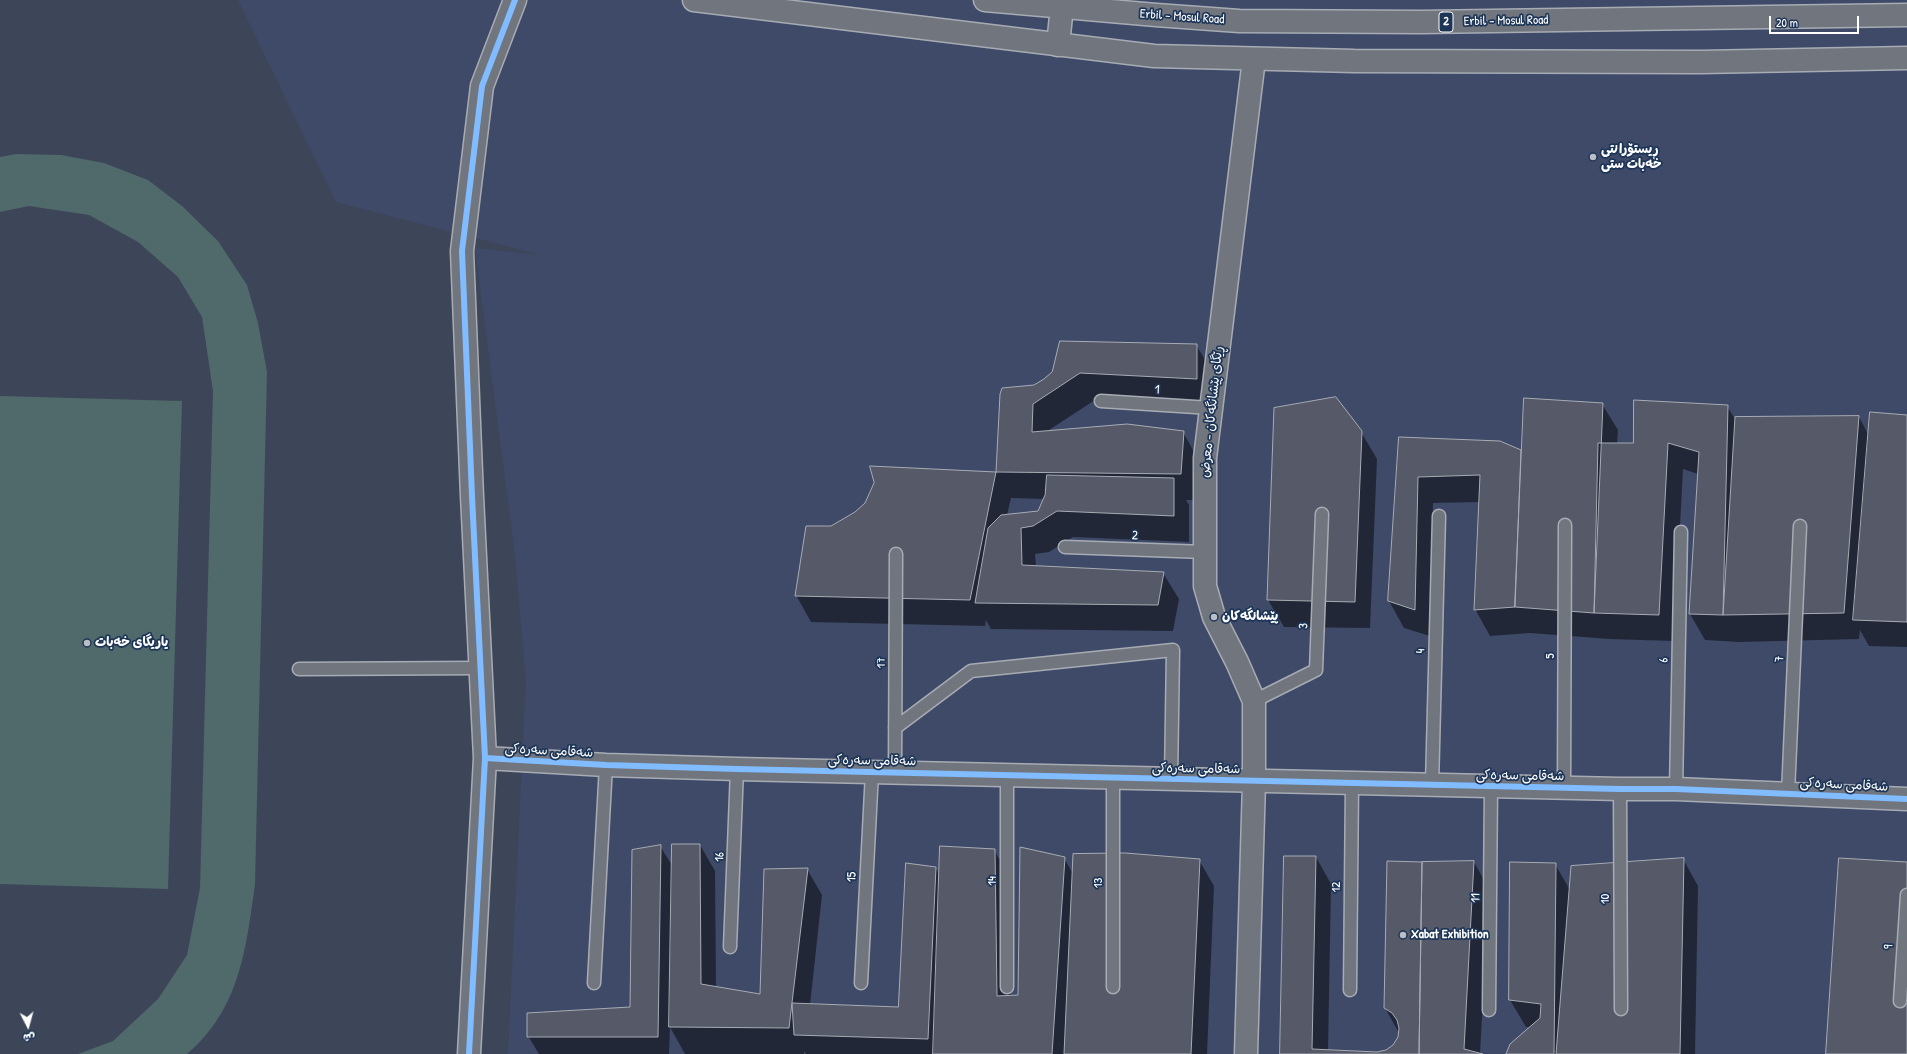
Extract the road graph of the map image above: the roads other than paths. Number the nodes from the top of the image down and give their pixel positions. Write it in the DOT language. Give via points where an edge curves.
graph roads {
  1 [pos="515,0"];
  2 [pos="694,0"];
  3 [pos="985,0"];
  4 [pos="1062,6"];
  5 [pos="1907,14"];
  6 [pos="1058,45"];
  7 [pos="1254,58"];
  8 [pos="1907,58"];
  9 [pos="1101,401"];
  10 [pos="1211,408"];
  11 [pos="1322,514"];
  12 [pos="1439,516"];
  13 [pos="1565,525"];
  14 [pos="1800,526"];
  15 [pos="1681,532"];
  16 [pos="1065,547"];
  17 [pos="1205,552"];
  18 [pos="896,554"];
  19 [pos="481,668"];
  20 [pos="299,669"];
  21 [pos="1254,701"];
  22 [pos="895,728"];
  23 [pos="485,758"];
  24 [pos="606,765"];
  25 [pos="738,769"];
  26 [pos="872,772"];
  27 [pos="895,773"];
  28 [pos="1007,776"];
  29 [pos="1113,778"];
  30 [pos="1171,780"];
  31 [pos="1254,782"];
  32 [pos="1352,784"];
  33 [pos="1432,785"];
  34 [pos="1491,786"];
  35 [pos="1564,788"];
  36 [pos="1676,789"];
  37 [pos="1620,790"];
  38 [pos="1788,793"];
  39 [pos="1907,799"];
  40 [pos="1907,895"];
  41 [pos="730,947"];
  42 [pos="594,983"];
  43 [pos="861,983"];
  44 [pos="1007,987"];
  45 [pos="1113,987"];
  46 [pos="1350,990"];
  47 [pos="1900,1001"];
  48 [pos="1621,1009"];
  49 [pos="1489,1010"];
  50 [pos="469,1054"];
  51 [pos="1246,1054"];
  1 -- 19 [label="main road" via="482,86 462,251"];
  2 -- 6 [label="main road"];
  3 -- 4 [label="main road, Erbil - Mosul Road / 2"];
  4 -- 5 [label="main road, Erbil - Mosul Road / 2" via="1239,21 1406,22"];
  4 -- 6 [label="main road"];
  6 -- 7 [label="main road" via="1154,56"];
  7 -- 8 [label="main road" via="1354,61 1701,62"];
  7 -- 10 [label="main road, ڕێگای پێشانگەکان - معرض"];
  9 -- 10 [label="lane, 1"];
  10 -- 17 [label="main road, ڕێگای پێشانگەکان - معرض" via="1205,458"];
  11 -- 21 [label="lane, 3" via="1316,670"];
  12 -- 33 [label="lane, 4"];
  13 -- 35 [label="lane, 5"];
  14 -- 38 [label="lane, 7"];
  15 -- 36 [label="lane, 6"];
  16 -- 17 [label="lane, 2"];
  17 -- 21 [label="main road, ڕێگای پێشانگەکان - معرض" via="1205,586 1214,617"];
  18 -- 22 [label="lane, 17"];
  19 -- 20 [label="lane"];
  19 -- 23 [label="main road"];
  21 -- 31 [label="main road, ڕێگای پێشانگەکان - معرض"];
  22 -- 27 [label="lane, 17"];
  22 -- 30 [label="lane" via="971,671 1173,650"];
  23 -- 24 [label="main road, شەقامی سەرەکی"];
  23 -- 50 [label="main road"];
  24 -- 25 [label="main road, شەقامی سەرەکی"];
  24 -- 42 [label="lane"];
  25 -- 26 [label="main road, شەقامی سەرەکی"];
  25 -- 41 [label="lane, 16"];
  26 -- 27 [label="main road, شەقامی سەرەکی"];
  26 -- 43 [label="lane, 15"];
  27 -- 28 [label="main road, شەقامی سەرەکی"];
  28 -- 29 [label="main road, شەقامی سەرەکی"];
  28 -- 44 [label="lane, 14"];
  29 -- 30 [label="main road, شەقامی سەرەکی"];
  29 -- 45 [label="lane, 13"];
  30 -- 31 [label="main road, شەقامی سەرەکی"];
  31 -- 32 [label="main road, شەقامی سەرەکی"];
  31 -- 51 [label="main road, ڕێگای پێشانگەکان - معرض"];
  32 -- 33 [label="main road, شەقامی سەرەکی"];
  32 -- 46 [label="lane, 12"];
  33 -- 34 [label="main road, شەقامی سەرەکی"];
  34 -- 35 [label="main road, شەقامی سەرەکی"];
  34 -- 49 [label="lane, 11"];
  35 -- 37 [label="main road, شەقامی سەرەکی"];
  36 -- 37 [label="main road, شەقامی سەرەکی"];
  36 -- 38 [label="main road, شەقامی سەرەکی"];
  37 -- 48 [label="lane, 10"];
  38 -- 39 [label="main road, شەقامی سەرەکی"];
  40 -- 47 [label="lane, 9"];
}
